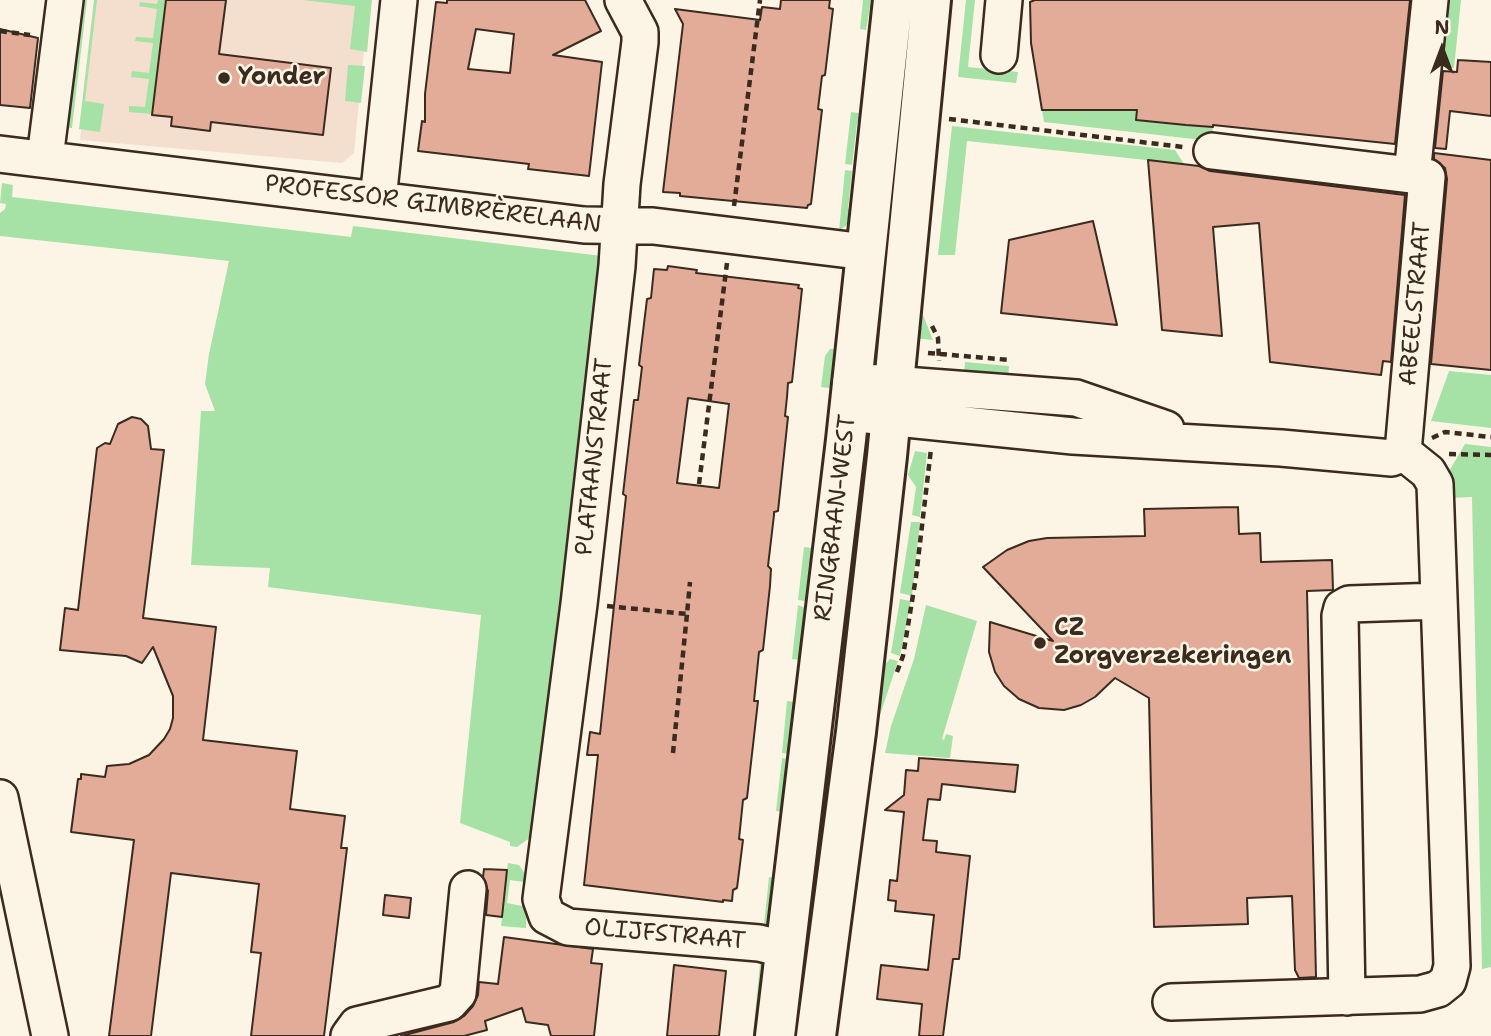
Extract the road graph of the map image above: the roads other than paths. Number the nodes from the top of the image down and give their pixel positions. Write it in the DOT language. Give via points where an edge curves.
graph roads {
  1 [pos="65,0"];
  2 [pos="399,0"];
  3 [pos="623,0"];
  4 [pos="892,0"];
  5 [pos="931,0"];
  6 [pos="1004,0"];
  7 [pos="1430,0"];
  8 [pos="999,55"];
  9 [pos="1212,151"];
  10 [pos="0,154"];
  11 [pos="45,158"];
  12 [pos="1412,175"];
  13 [pos="378,200"];
  14 [pos="619,226"];
  15 [pos="866,252"];
  16 [pos="850,397"];
  17 [pos="892,401"];
  18 [pos="1403,452"];
  19 [pos="1440,601"];
  20 [pos="0,798"];
  21 [pos="468,889"];
  22 [pos="547,916"];
  23 [pos="784,949"];
  24 [pos="1346,997"];
  25 [pos="1171,1002"];
  26 [pos="50,1036"];
  27 [pos="349,1036"];
  28 [pos="775,1036"];
  29 [pos="816,1036"];
  1 -- 11 [label="street"];
  2 -- 13 [label="street"];
  3 -- 14 [label="street, PLATAANSTRAAT" via="640,42"];
  4 -- 15 [label="main road, RINGBAAN-WEST"];
  5 -- 17 [label="main road, RINGBAAN-WEST"];
  6 -- 8 [label="street"];
  7 -- 12 [label="street"];
  9 -- 12 [label="street"];
  10 -- 11 [label="street, PROFESSOR GIMBRÈRELAAN"];
  11 -- 13 [label="street, PROFESSOR GIMBRÈRELAAN"];
  12 -- 18 [label="street, ABEELSTRAAT" via="1427,177"];
  13 -- 14 [label="street, PROFESSOR GIMBRÈRELAAN"];
  14 -- 15 [label="street, PROFESSOR GIMBRÈRELAAN" via="653,226"];
  14 -- 22 [label="street, PLATAANSTRAAT" via="579,604 541,899"];
  15 -- 16 [label="main road, RINGBAAN-WEST"];
  16 -- 17 [label="street"];
  16 -- 23 [label="main road, RINGBAAN-WEST"];
  17 -- 18 [label="street" via="1073,436 1392,458"];
  17 -- 29 [label="main road, RINGBAAN-WEST" via="856,732"];
  18 -- 19 [label="street" via="1436,484"];
  19 -- 24 [label="street" via="1452,966 1448,981 1438,989"];
  19 -- 24 [label="street" via="1349,604 1340,616"];
  20 -- 26 [label="street"];
  21 -- 27 [label="street" via="458,993 449,1003 357,1025"];
  22 -- 23 [label="street, OLIJFSTRAAT" via="568,927"];
  23 -- 28 [label="main road, RINGBAAN-WEST"];
  24 -- 25 [label="street"];
}
